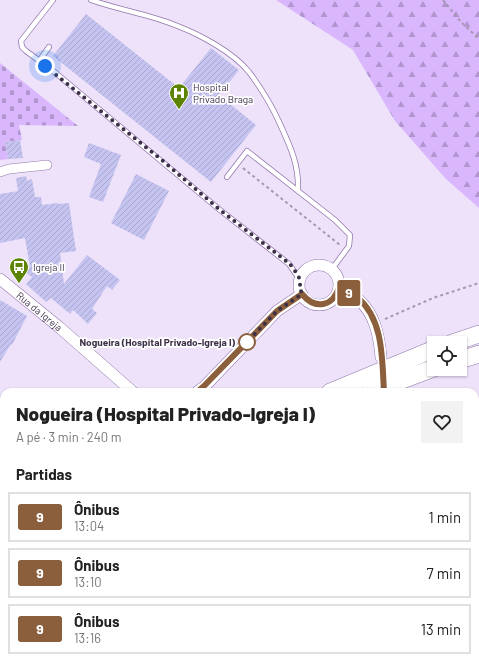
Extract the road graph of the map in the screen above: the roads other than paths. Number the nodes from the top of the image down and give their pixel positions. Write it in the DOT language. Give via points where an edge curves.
graph roads {
  1 [pos="53,0"];
  2 [pos="91,0"];
  3 [pos="49,47"];
  4 [pos="39,61"];
  5 [pos="47,165"];
  6 [pos="0,172"];
  7 [pos="227,177"];
  8 [pos="298,190"];
  9 [pos="332,269"];
  10 [pos="0,278"];
  11 [pos="300,280"];
  12 [pos="339,287"];
  13 [pos="302,294"];
  14 [pos="479,334"];
  15 [pos="467,338"];
  16 [pos="427,352"];
  17 [pos="479,354"];
  18 [pos="381,357"];
  19 [pos="467,358"];
  20 [pos="427,371"];
  21 [pos="127,388"];
  22 [pos="202,388"];
  23 [pos="340,388"];
  24 [pos="381,388"];
  1 -- 4 [label="lane" via="21,42 23,49"];
  2 -- 8 [label="lane" via="176,25 211,42 232,56 248,71 276,116 294,154"];
  3 -- 4 [label="lane"];
  4 -- 11 [label="lane" via="220,210 290,264"];
  5 -- 6 [label="street"];
  7 -- 8 [label="lane" via="247,151"];
  8 -- 9 [label="lane" via="350,235 349,246"];
  9 -- 11 [label="street" via="326,266 313,266 302,274"];
  9 -- 12 [label="street" via="339,281"];
  10 -- 21 [label="street, Rua da Igreja"];
  11 -- 13 [label="street"];
  12 -- 13 [label="street" via="334,298 323,304 311,302"];
  12 -- 18 [label="street" via="358,298 371,314 379,339"];
  13 -- 22 [label="street" via="277,311"];
  14 -- 15 [label="highway"];
  16 -- 23 [label="highway"];
  17 -- 19 [label="highway"];
  20 -- 24 [label="highway"];
}
